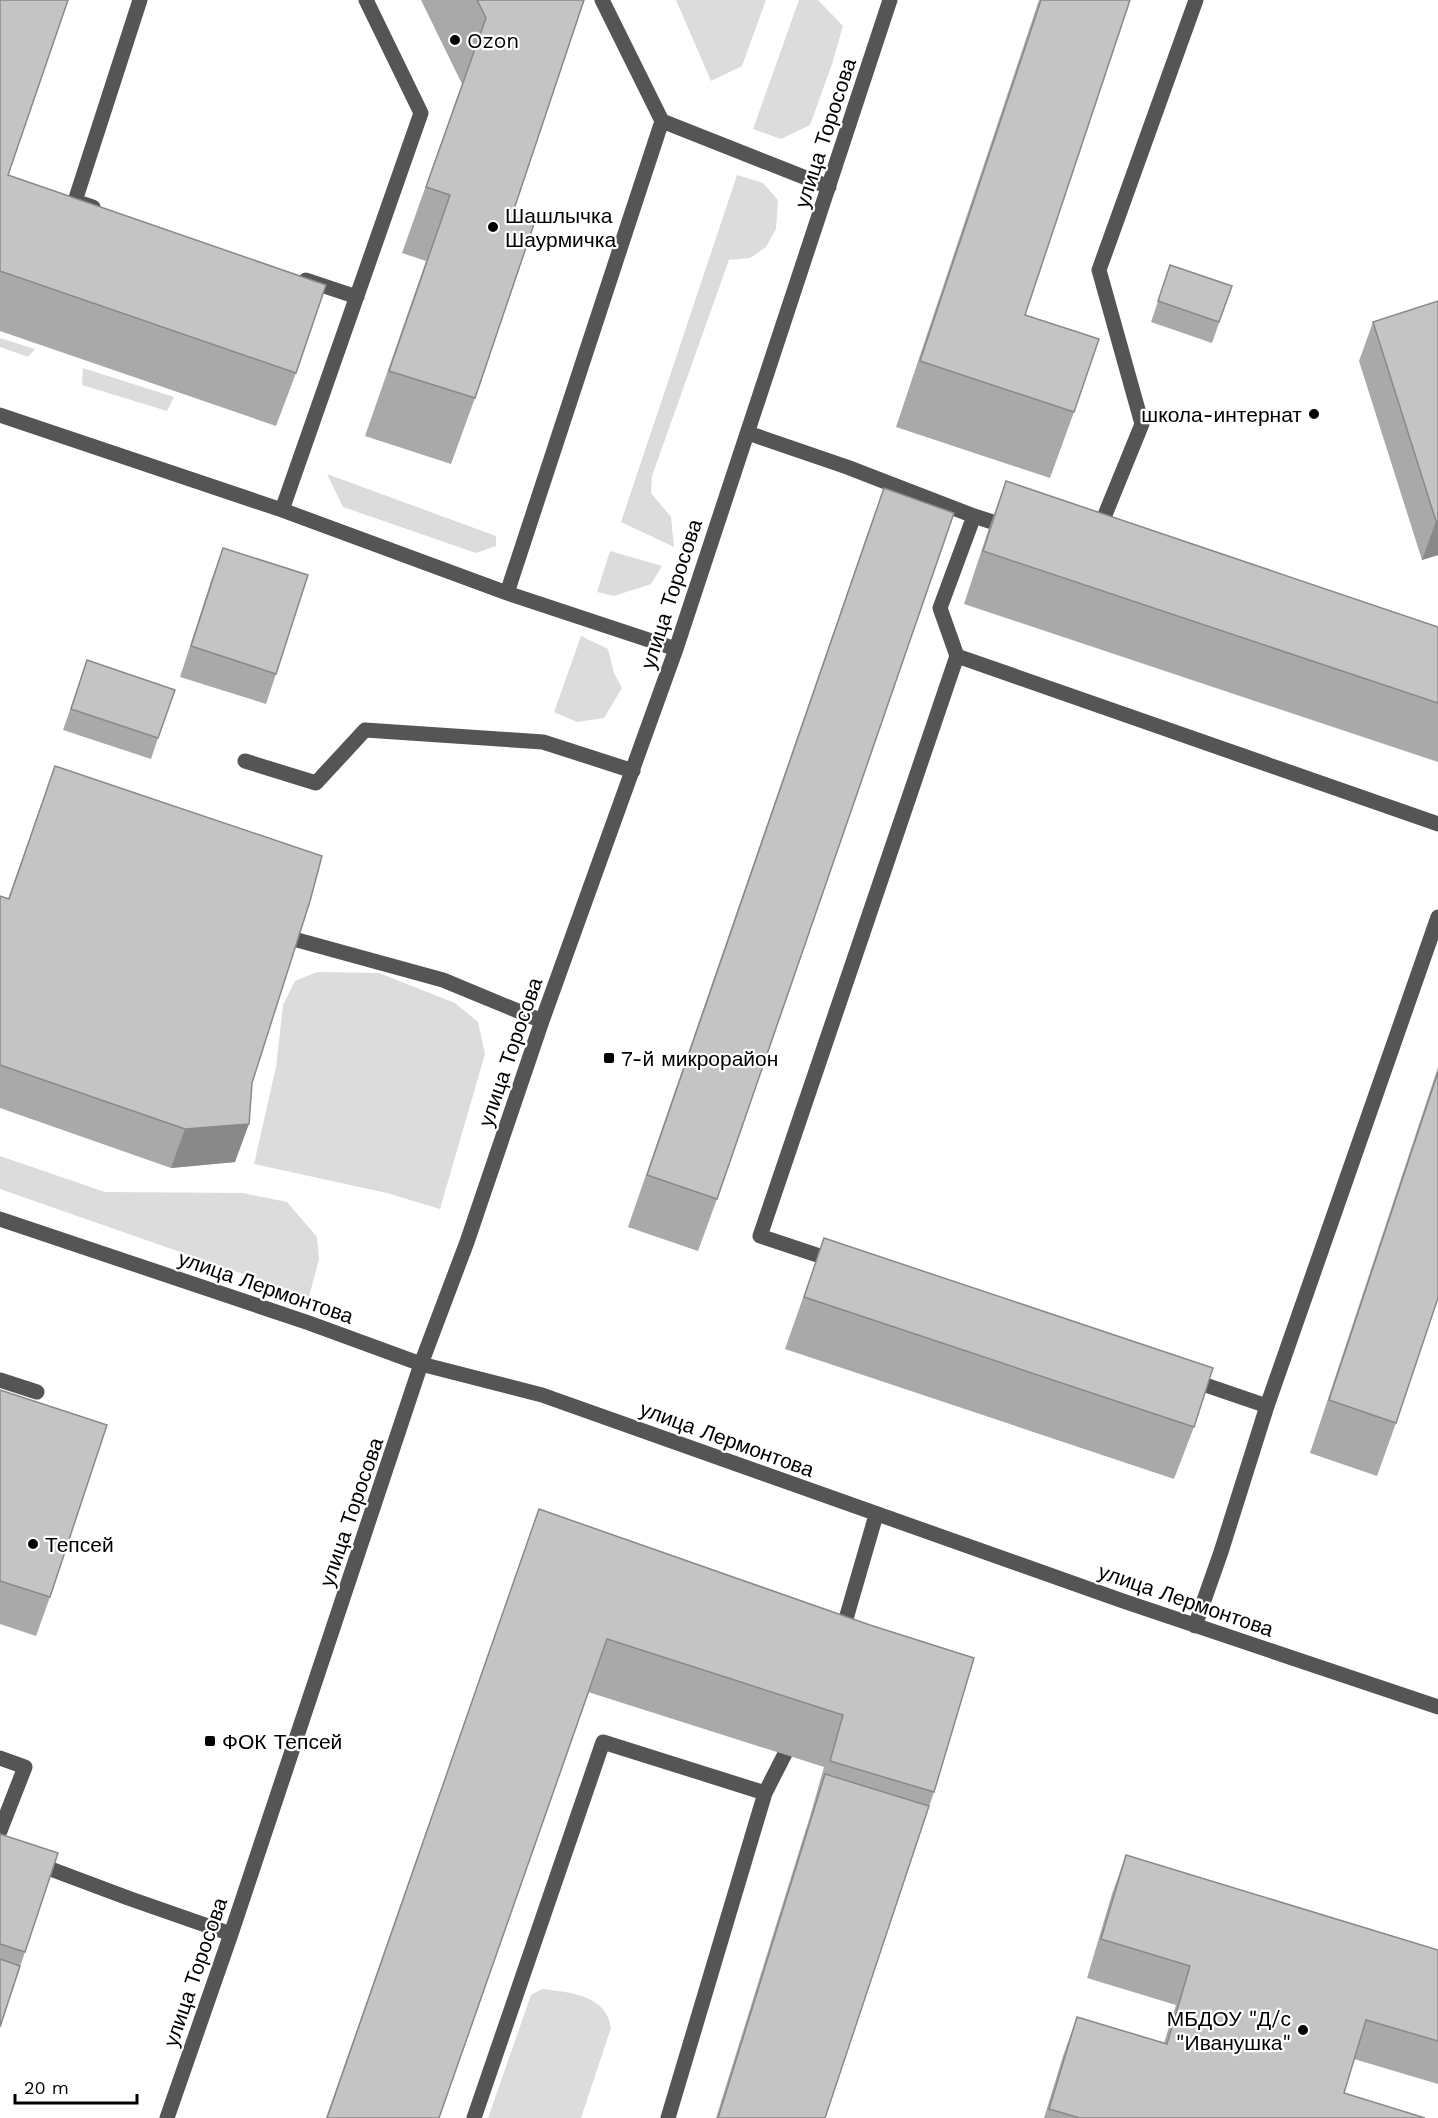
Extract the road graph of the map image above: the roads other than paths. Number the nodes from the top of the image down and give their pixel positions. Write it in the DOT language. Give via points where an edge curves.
graph roads {
  1 [pos="140,0"];
  2 [pos="366,0"];
  3 [pos="602,0"];
  4 [pos="890,0"];
  5 [pos="1196,0"];
  6 [pos="662,122"];
  7 [pos="829,187"];
  8 [pos="109,212"];
  9 [pos="289,274"];
  10 [pos="357,297"];
  11 [pos="0,415"];
  12 [pos="748,434"];
  13 [pos="282,510"];
  14 [pos="974,516"];
  15 [pos="1026,533"];
  16 [pos="1094,542"];
  17 [pos="507,592"];
  18 [pos="676,649"];
  19 [pos="957,656"];
  20 [pos="245,761"];
  21 [pos="633,771"];
  22 [pos="1438,824"];
  23 [pos="1438,917"];
  24 [pos="265,931"];
  25 [pos="542,1021"];
  26 [pos="0,1219"];
  27 [pos="850,1266"];
  28 [pos="421,1364"];
  29 [pos="1177,1375"];
  30 [pos="0,1380"];
  31 [pos="36,1392"];
  32 [pos="1267,1406"];
  33 [pos="876,1515"];
  34 [pos="1195,1626"];
  35 [pos="838,1645"];
  36 [pos="1438,1707"];
  37 [pos="802,1720"];
  38 [pos="0,1758"];
  39 [pos="765,1793"];
  40 [pos="0,1832"];
  41 [pos="0,1850"];
  42 [pos="231,1934"];
  43 [pos="167,2118"];
  44 [pos="474,2118"];
  45 [pos="668,2118"];
  1 -- 8 [label="street" via="75,201"];
  2 -- 10 [label="street" via="421,113"];
  3 -- 6 [label="street"];
  4 -- 7 [label="street, улица Торосова"];
  5 -- 16 [label="street" via="1099,270 1142,424"];
  6 -- 7 [label="street"];
  6 -- 17 [label="street"];
  7 -- 12 [label="street, улица Торосова"];
  9 -- 10 [label="street"];
  10 -- 13 [label="street"];
  11 -- 13 [label="street"];
  12 -- 14 [label="street"];
  12 -- 18 [label="street, улица Торосова"];
  13 -- 17 [label="street"];
  14 -- 15 [label="street"];
  14 -- 19 [label="street" via="940,608"];
  17 -- 18 [label="street"];
  18 -- 21 [label="street, улица Торосова"];
  19 -- 22 [label="street"];
  19 -- 27 [label="street" via="760,1236"];
  20 -- 21 [label="street" via="316,783 365,730 543,742"];
  21 -- 25 [label="street, улица Торосова"];
  23 -- 32 [label="street"];
  24 -- 25 [label="street" via="443,980"];
  25 -- 28 [label="street, улица Торосова"];
  26 -- 28 [label="street, улица Лермонтова"];
  28 -- 33 [label="street, улица Лермонтова" via="542,1395"];
  28 -- 42 [label="street, улица Торосова"];
  29 -- 32 [label="street"];
  30 -- 31 [label="street"];
  32 -- 34 [label="street"];
  33 -- 34 [label="street, улица Лермонтова"];
  33 -- 35 [label="street"];
  34 -- 36 [label="street, улица Лермонтова"];
  37 -- 39 [label="street"];
  38 -- 40 [label="street" via="25,1767"];
  39 -- 44 [label="street" via="603,1742"];
  39 -- 45 [label="street"];
  41 -- 42 [label="street"];
  42 -- 43 [label="street, улица Торосова"];
}
